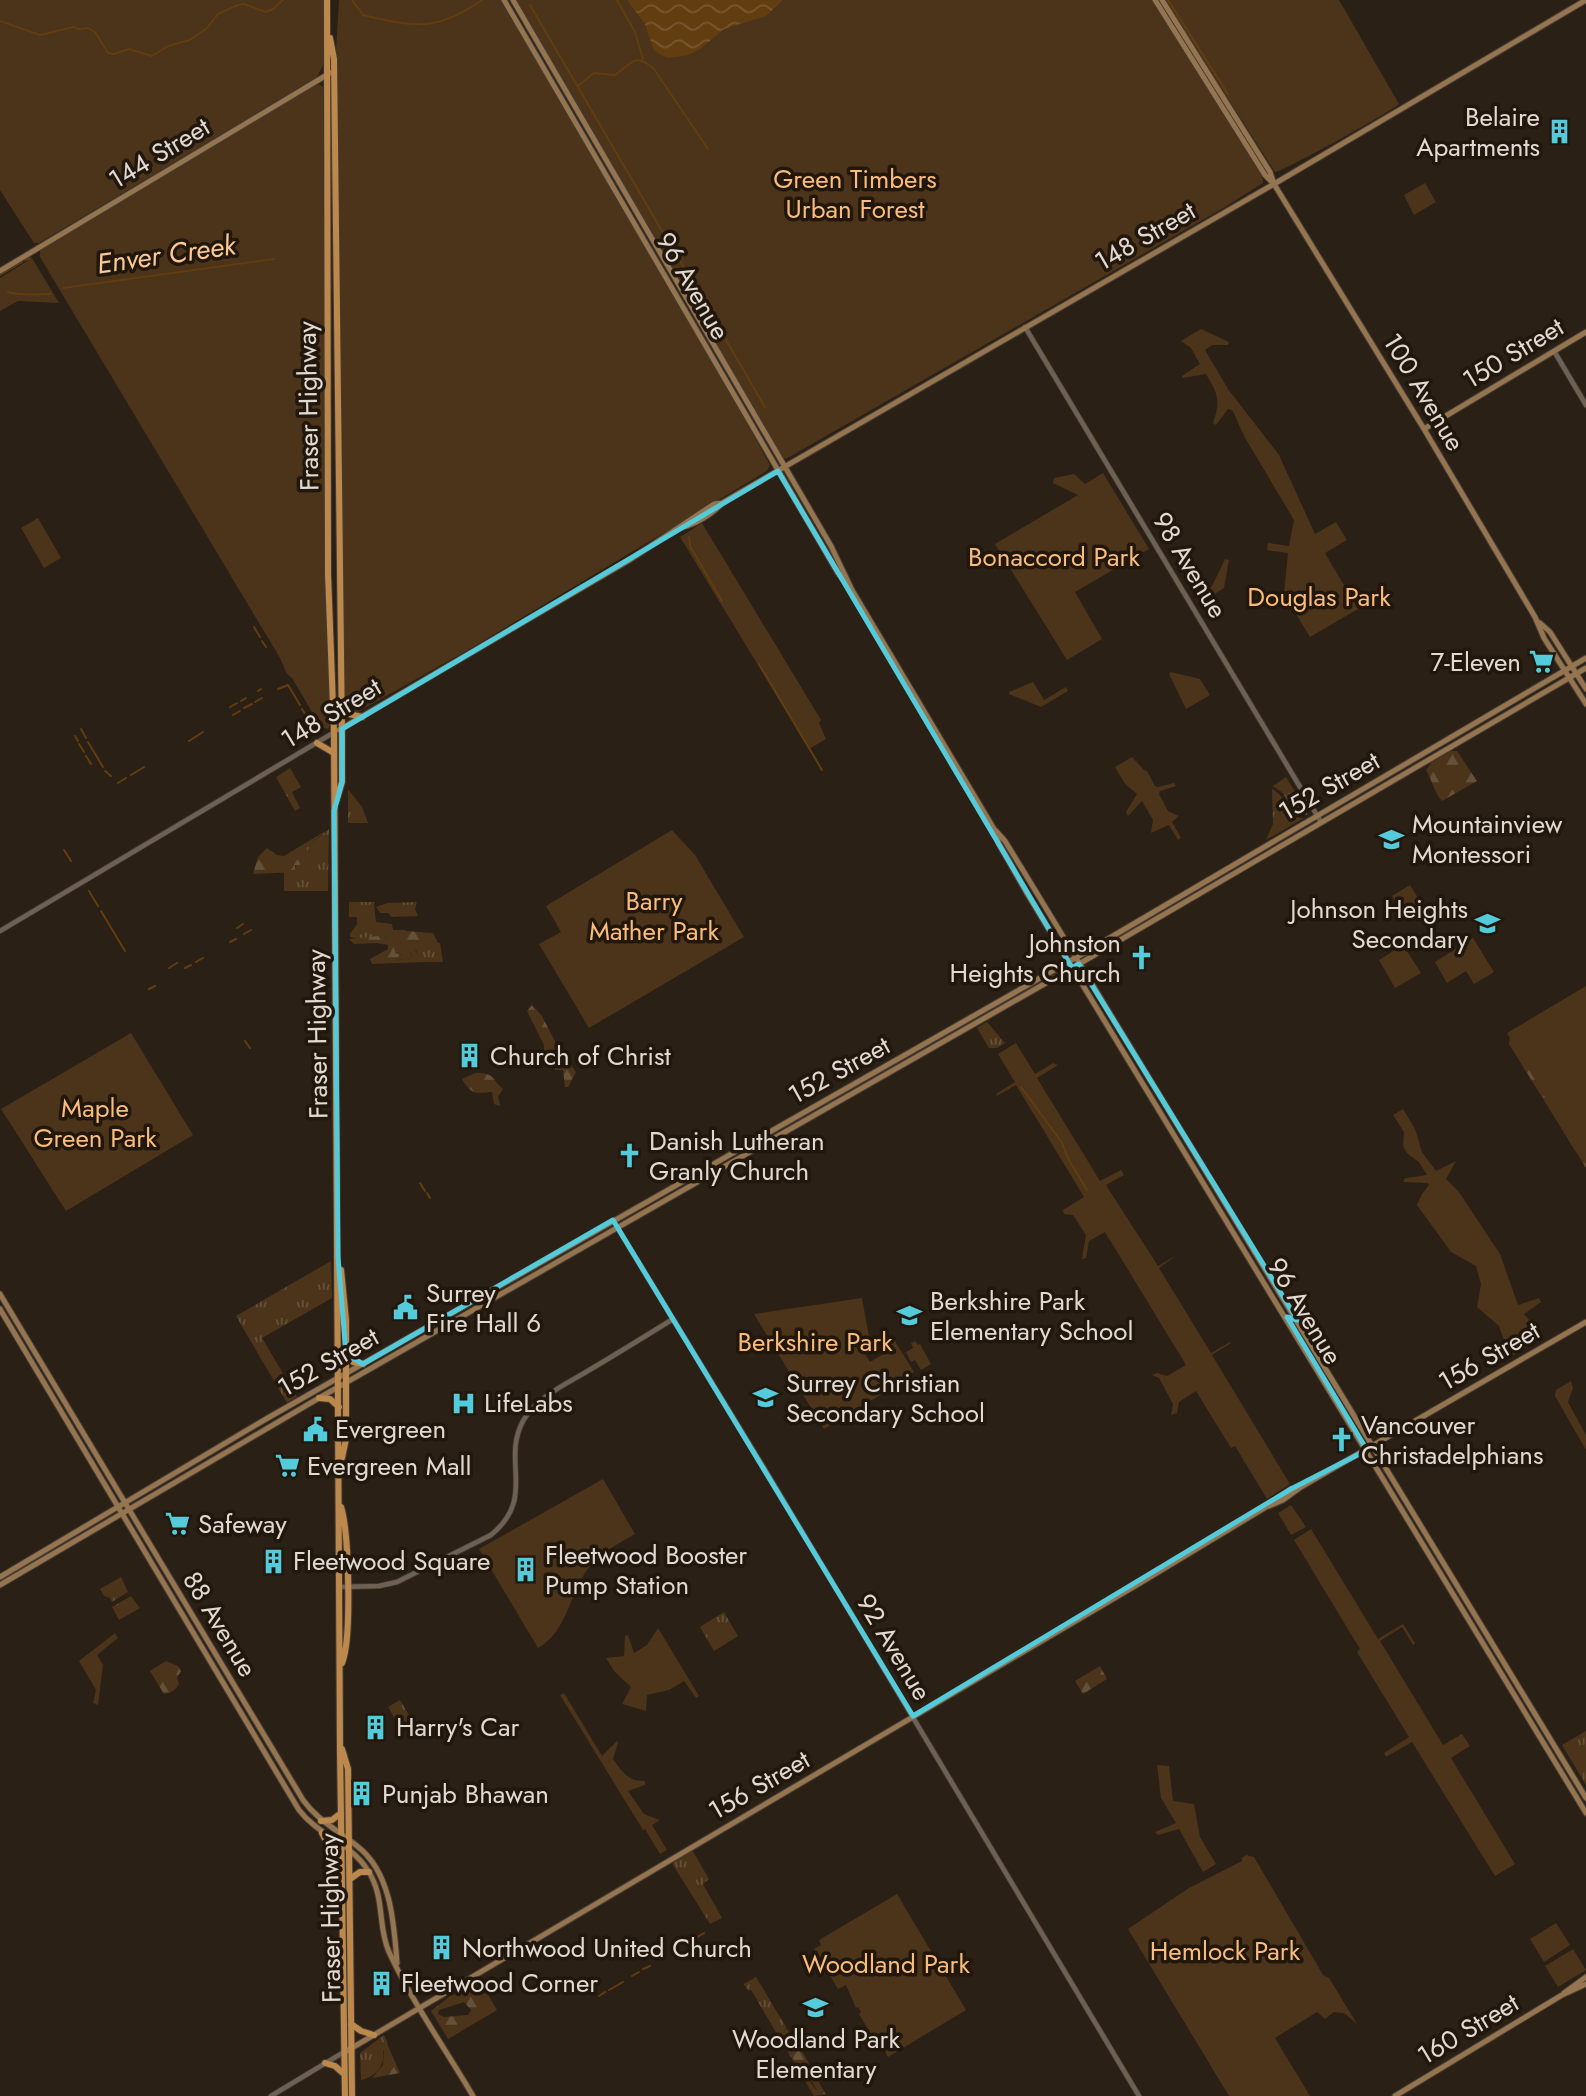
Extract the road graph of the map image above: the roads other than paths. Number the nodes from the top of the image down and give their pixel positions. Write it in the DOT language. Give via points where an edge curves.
graph roads {
  1 [pos="327,0"];
  2 [pos="504,0"];
  3 [pos="513,0"];
  4 [pos="1155,0"];
  5 [pos="1162,0"];
  6 [pos="1586,0"];
  7 [pos="327,26"];
  8 [pos="334,62"];
  9 [pos="327,75"];
  10 [pos="1274,184"];
  11 [pos="0,271"];
  12 [pos="1025,327"];
  13 [pos="1586,332"];
  14 [pos="1554,351"];
  15 [pos="1586,405"];
  16 [pos="1424,429"];
  17 [pos="785,467"];
  18 [pos="778,471"];
  19 [pos="852,590"];
  20 [pos="1538,621"];
  21 [pos="1586,658"];
  22 [pos="1572,666"];
  23 [pos="1586,668"];
  24 [pos="1565,670"];
  25 [pos="1577,674"];
  26 [pos="1569,677"];
  27 [pos="1586,689"];
  28 [pos="1586,704"];
  29 [pos="341,708"];
  30 [pos="362,717"];
  31 [pos="342,729"];
  32 [pos="334,733"];
  33 [pos="317,743"];
  34 [pos="334,754"];
  35 [pos="334,811"];
  36 [pos="1317,816"];
  37 [pos="1321,822"];
  38 [pos="994,829"];
  39 [pos="0,931"];
  40 [pos="1077,961"];
  41 [pos="1069,962"];
  42 [pos="1073,968"];
  43 [pos="993,1005"];
  44 [pos="992,1014"];
  45 [pos="1146,1086"];
  46 [pos="1156,1089"];
  47 [pos="613,1220"];
  48 [pos="618,1228"];
  49 [pos="338,1257"];
  50 [pos="0,1294"];
  51 [pos="0,1309"];
  52 [pos="1286,1317"];
  53 [pos="673,1319"];
  54 [pos="1297,1321"];
  55 [pos="1586,1322"];
  56 [pos="424,1329"];
  57 [pos="427,1336"];
  58 [pos="346,1354"];
  59 [pos="363,1364"];
  60 [pos="346,1374"];
  61 [pos="339,1378"];
  62 [pos="346,1382"];
  63 [pos="339,1387"];
  64 [pos="319,1398"];
  65 [pos="339,1407"];
  66 [pos="1370,1448"];
  67 [pos="340,1467"];
  68 [pos="125,1502"];
  69 [pos="118,1506"];
  70 [pos="129,1508"];
  71 [pos="122,1512"];
  72 [pos="1437,1566"];
  73 [pos="0,1577"];
  74 [pos="0,1585"];
  75 [pos="343,1587"];
  76 [pos="1464,1597"];
  77 [pos="913,1716"];
  78 [pos="340,1740"];
  79 [pos="1586,1798"];
  80 [pos="341,1813"];
  81 [pos="1586,1813"];
  82 [pos="321,1821"];
  83 [pos="322,1833"];
  84 [pos="341,1835"];
  85 [pos="349,1840"];
  86 [pos="341,1844"];
  87 [pos="349,1850"];
  88 [pos="342,1870"];
  89 [pos="369,1872"];
  90 [pos="350,1879"];
  91 [pos="397,1966"];
  92 [pos="1586,1977"];
  93 [pos="1586,1984"];
  94 [pos="1562,1996"];
  95 [pos="420,2006"];
  96 [pos="351,2024"];
  97 [pos="373,2035"];
  98 [pos="348,2050"];
  99 [pos="325,2063"];
  100 [pos="345,2079"];
  101 [pos="271,2096"];
  102 [pos="345,2096"];
  103 [pos="352,2096"];
  104 [pos="473,2096"];
  105 [pos="1139,2096"];
  106 [pos="1395,2096"];
  1 -- 7 [label="main road, Fraser Highway"];
  2 -- 18 [label="main road, 96 Avenue"];
  3 -- 17 [label="main road, 96 Avenue"];
  4 -- 10 [label="main road, 100 Avenue"];
  5 -- 10 [label="main road, 100 Avenue"];
  6 -- 10 [label="main road, 148 Street"];
  7 -- 8 [label="main road, Fraser Highway"];
  7 -- 9 [label="main road, Fraser Highway"];
  8 -- 9 [label="main road, 144 Street"];
  8 -- 29 [label="main road, Fraser Highway"];
  9 -- 11 [label="main road, 144 Street"];
  9 -- 32 [label="main road, Fraser Highway" via="328,574"];
  10 -- 12 [label="main road, 148 Street"];
  10 -- 16 [label="main road, 100 Avenue"];
  12 -- 17 [label="main road, 148 Street"];
  12 -- 36 [label="street, 98 Avenue"];
  13 -- 14 [label="main road, 150 Street"];
  14 -- 15 [label="street"];
  14 -- 16 [label="main road, 150 Street"];
  16 -- 20 [label="main road, 100 Avenue"];
  17 -- 18 [label="main road, 148 Street"];
  17 -- 19 [label="main road, 96 Avenue"];
  18 -- 19 [label="main road, 96 Avenue"];
  18 -- 30 [label="main road, 148 Street" via="714,504"];
  19 -- 38 [label="main road, 96 Avenue"];
  20 -- 22 [label="main road, 100 Avenue"];
  20 -- 24 [label="main road, 100 Avenue"];
  21 -- 22 [label="main road, 152 Street"];
  22 -- 24 [label="main road, 152 Street"];
  22 -- 25 [label="main road, 100 Avenue"];
  23 -- 25 [label="main road, 152 Street"];
  24 -- 26 [label="main road, 100 Avenue"];
  24 -- 36 [label="main road, 152 Street"];
  25 -- 26 [label="main road, 152 Street"];
  25 -- 27 [label="main road, 100 Avenue"];
  26 -- 28 [label="main road, 100 Avenue"];
  26 -- 37 [label="main road, 152 Street"];
  29 -- 30 [label="main road"];
  29 -- 31 [label="main road, Fraser Highway"];
  30 -- 31 [label="main road, 148 Street"];
  31 -- 32 [label="main road, 148 Street"];
  31 -- 35 [label="main road, Fraser Highway" via="342,782"];
  32 -- 33 [label="street, 148 Street"];
  32 -- 34 [label="main road, Fraser Highway"];
  33 -- 34 [label="main road"];
  33 -- 39 [label="street, 148 Street"];
  34 -- 35 [label="main road, Fraser Highway"];
  35 -- 49 [label="main road, Fraser Highway"];
  36 -- 37 [label="street, 98 Avenue"];
  36 -- 40 [label="main road, 152 Street"];
  37 -- 40 [label="main road, 152 Street"];
  38 -- 40 [label="main road, 96 Avenue"];
  38 -- 41 [label="main road, 96 Avenue"];
  40 -- 41 [label="main road, 152 Street"];
  40 -- 42 [label="main road, 152 Street"];
  40 -- 46 [label="main road, 96 Avenue"];
  41 -- 42 [label="main road, 96 Avenue"];
  41 -- 43 [label="main road, 152 Street"];
  42 -- 44 [label="main road, 152 Street"];
  42 -- 45 [label="main road, 96 Avenue"];
  43 -- 44 [label="main road"];
  43 -- 47 [label="main road, 152 Street"];
  44 -- 48 [label="main road, 152 Street"];
  45 -- 46 [label="main road"];
  45 -- 52 [label="main road, 96 Avenue"];
  46 -- 54 [label="main road, 96 Avenue"];
  47 -- 48 [label="street, 92 Avenue"];
  47 -- 56 [label="main road, 152 Street"];
  48 -- 53 [label="street, 92 Avenue"];
  48 -- 57 [label="main road, 152 Street"];
  49 -- 58 [label="main road, Fraser Highway"];
  49 -- 61 [label="main road, Fraser Highway"];
  50 -- 68 [label="main road, 88 Avenue"];
  51 -- 69 [label="main road, 88 Avenue"];
  52 -- 54 [label="main road"];
  52 -- 66 [label="main road, 96 Avenue"];
  53 -- 75 [label="street" via="551,1393 530,1412 516,1443 516,1497 495,1531 403,1580"];
  53 -- 77 [label="street, 92 Avenue"];
  54 -- 66 [label="main road, 96 Avenue"];
  55 -- 66 [label="main road, 156 Street"];
  56 -- 57 [label="main road"];
  56 -- 59 [label="main road, 152 Street"];
  57 -- 62 [label="main road, 152 Street"];
  58 -- 59 [label="main road"];
  58 -- 60 [label="main road"];
  59 -- 60 [label="main road, 152 Street"];
  60 -- 61 [label="main road, 152 Street"];
  60 -- 62 [label="main road"];
  61 -- 63 [label="main road, Fraser Highway"];
  61 -- 68 [label="main road, 152 Street"];
  62 -- 63 [label="main road, 152 Street"];
  62 -- 67 [label="main road" via="346,1439"];
  63 -- 64 [label="main road, 152 Street"];
  63 -- 65 [label="main road, Fraser Highway"];
  64 -- 65 [label="main road" via="330,1398"];
  64 -- 70 [label="main road, 152 Street"];
  65 -- 67 [label="main road, Fraser Highway"];
  66 -- 72 [label="main road, 96 Avenue"];
  66 -- 76 [label="main road, 96 Avenue"];
  66 -- 77 [label="main road, 156 Street" via="1291,1489"];
  67 -- 75 [label="main road, Fraser Highway"];
  68 -- 69 [label="main road, 152 Street"];
  68 -- 70 [label="main road, 88 Avenue"];
  69 -- 71 [label="main road, 88 Avenue"];
  69 -- 73 [label="main road, 152 Street"];
  70 -- 71 [label="main road, 152 Street"];
  70 -- 82 [label="main road, 88 Avenue" via="300,1796"];
  71 -- 74 [label="main road, 152 Street"];
  71 -- 83 [label="main road, 88 Avenue" via="297,1807"];
  72 -- 76 [label="main road"];
  72 -- 81 [label="main road, 96 Avenue"];
  75 -- 78 [label="main road, Fraser Highway"];
  76 -- 79 [label="main road, 96 Avenue"];
  77 -- 95 [label="main road, 156 Street"];
  77 -- 105 [label="street, 92 Avenue"];
  78 -- 80 [label="main road, Fraser Highway"];
  78 -- 85 [label="main road, Fraser Highway" via="348,1769"];
  80 -- 82 [label="main road"];
  80 -- 84 [label="main road, Fraser Highway"];
  82 -- 84 [label="main road, 88 Avenue"];
  83 -- 86 [label="main road, 88 Avenue"];
  83 -- 88 [label="main road"];
  84 -- 85 [label="main road, 88 Avenue"];
  84 -- 86 [label="main road, Fraser Highway"];
  85 -- 87 [label="main road, Fraser Highway"];
  85 -- 91 [label="main road, 88 Avenue" via="368,1857 384,1884"];
  86 -- 87 [label="main road, 88 Avenue"];
  86 -- 88 [label="main road, Fraser Highway"];
  87 -- 89 [label="main road, 88 Avenue"];
  87 -- 90 [label="main road, Fraser Highway"];
  88 -- 98 [label="main road, Fraser Highway"];
  89 -- 90 [label="main road"];
  89 -- 91 [label="main road, 88 Avenue" via="379,1895 388,1950"];
  90 -- 96 [label="main road, Fraser Highway"];
  91 -- 95 [label="main road, 88 Avenue"];
  92 -- 94 [label="main road, 160 Street"];
  93 -- 94 [label="main road, 160 Street"];
  94 -- 106 [label="main road, 160 Street"];
  95 -- 97 [label="main road, 156 Street"];
  95 -- 104 [label="main road, 88 Avenue"];
  96 -- 97 [label="main road"];
  96 -- 98 [label="main road, Fraser Highway"];
  97 -- 98 [label="main road, 156 Street"];
  98 -- 99 [label="street, 156 Street"];
  98 -- 100 [label="main road, Fraser Highway"];
  98 -- 103 [label="main road, Fraser Highway"];
  99 -- 100 [label="main road" via="340,2068"];
  99 -- 101 [label="street, 156 Street"];
  100 -- 102 [label="main road, Fraser Highway"];
}
